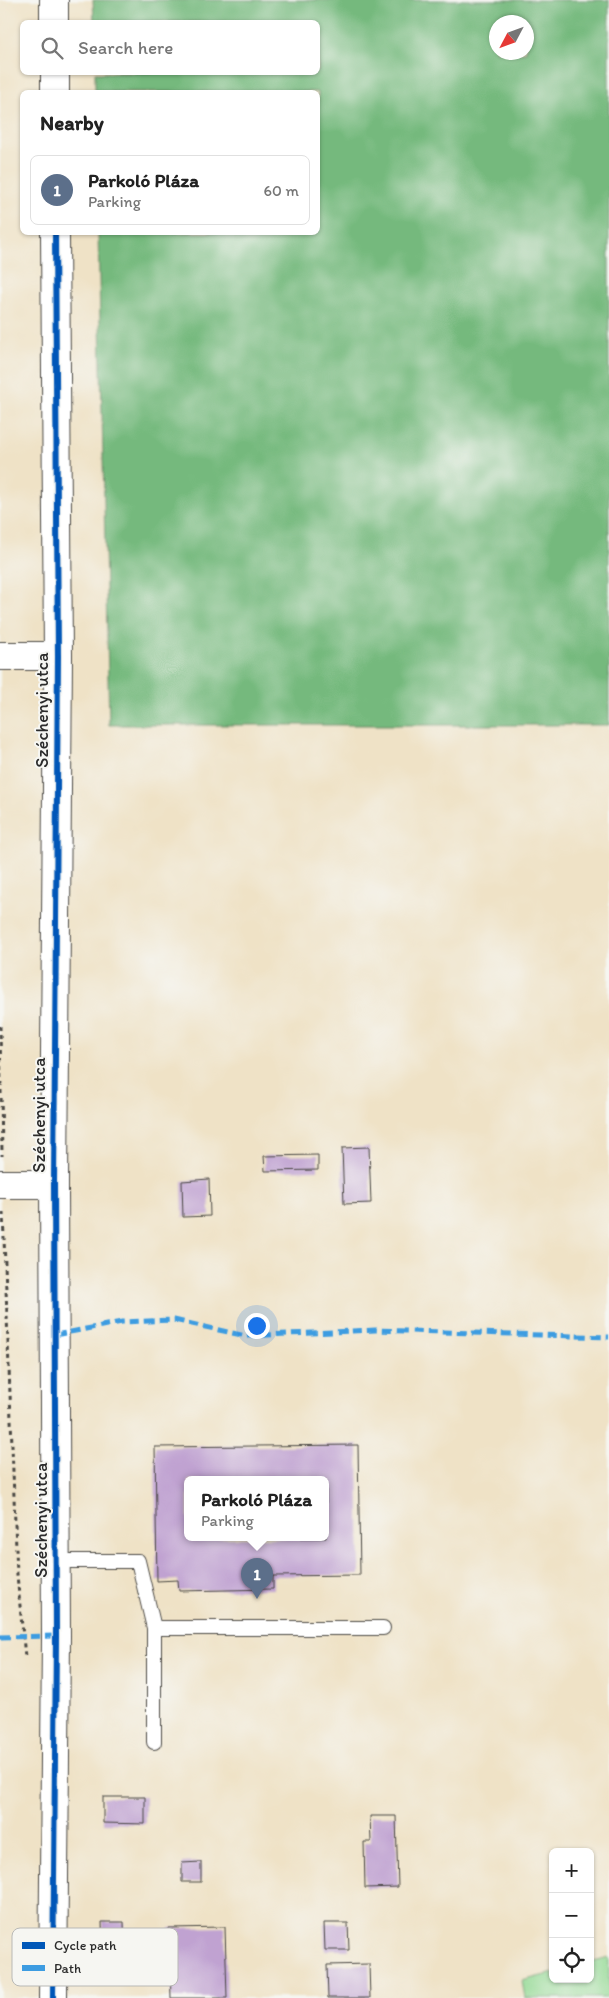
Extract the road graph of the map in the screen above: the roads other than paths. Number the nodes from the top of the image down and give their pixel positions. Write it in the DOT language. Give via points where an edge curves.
graph roads {
  1 [pos="54,0"];
  2 [pos="54,20"];
  3 [pos="54,75"];
  4 [pos="55,90"];
  5 [pos="55,235"];
  6 [pos="0,656"];
  7 [pos="58,656"];
  8 [pos="1,1184"];
  9 [pos="54,1184"];
  10 [pos="56,1561"];
  11 [pos="154,1628"];
  12 [pos="383,1628"];
  13 [pos="154,1742"];
  14 [pos="53,1928"];
  1 -- 2 [label="street"];
  3 -- 4 [label="street"];
  5 -- 7 [label="street, Széchenyi utca"];
  6 -- 7 [label="street"];
  7 -- 9 [label="street, Széchenyi utca"];
  8 -- 9 [label="street"];
  9 -- 10 [label="street, Széchenyi utca"];
  10 -- 11 [label="lane" via="138,1561"];
  10 -- 14 [label="street, Széchenyi utca"];
  11 -- 12 [label="lane"];
  11 -- 13 [label="lane"];
}
